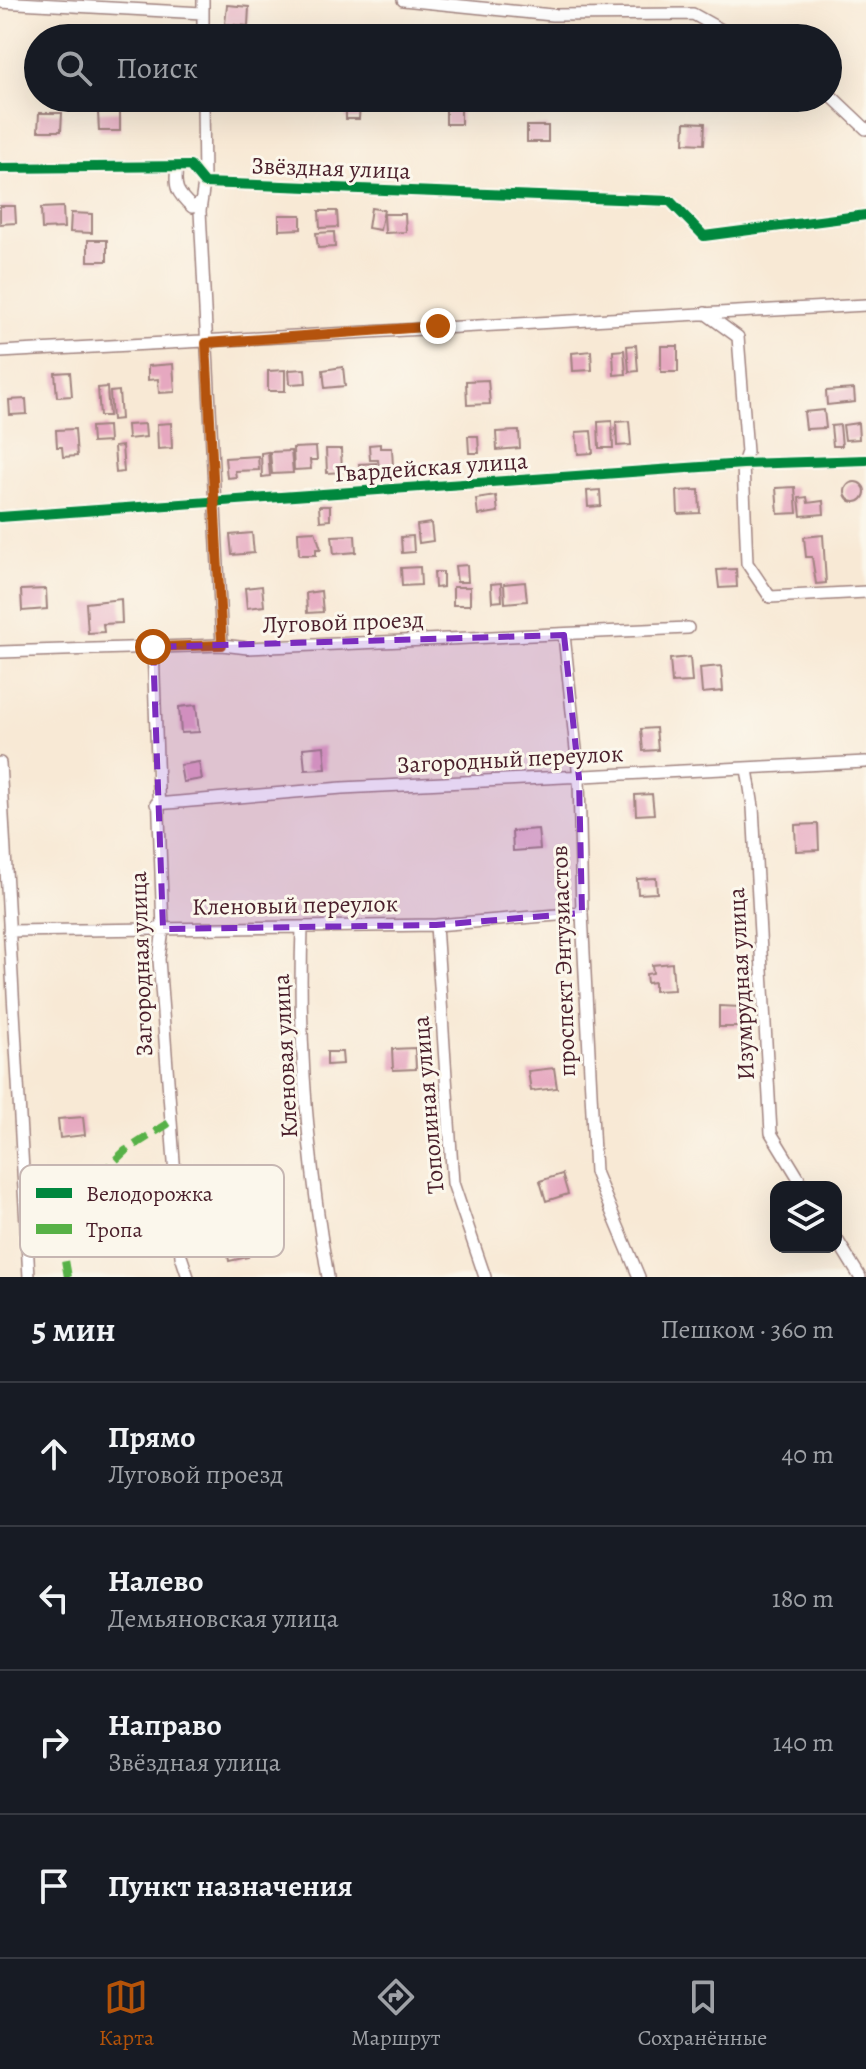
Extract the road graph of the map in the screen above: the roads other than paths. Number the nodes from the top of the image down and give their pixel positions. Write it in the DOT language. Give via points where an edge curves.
graph roads {
  1 [pos="403,0"];
  2 [pos="0,2"];
  3 [pos="202,6"];
  4 [pos="711,24"];
  5 [pos="842,106"];
  6 [pos="203,112"];
  7 [pos="866,129"];
  8 [pos="177,167"];
  9 [pos="0,168"];
  10 [pos="204,183"];
  11 [pos="201,203"];
  12 [pos="866,215"];
  13 [pos="866,305"];
  14 [pos="705,313"];
  15 [pos="206,343"];
  16 [pos="0,352"];
  17 [pos="866,460"];
  18 [pos="743,464"];
  19 [pos="213,503"];
  20 [pos="0,517"];
  21 [pos="866,592"];
  22 [pos="688,628"];
  23 [pos="564,635"];
  24 [pos="222,645"];
  25 [pos="153,647"];
  26 [pos="0,652"];
  27 [pos="866,762"];
  28 [pos="0,763"];
  29 [pos="747,769"];
  30 [pos="579,778"];
  31 [pos="156,804"];
  32 [pos="582,913"];
  33 [pos="436,925"];
  34 [pos="302,928"];
  35 [pos="163,929"];
  36 [pos="9,931"];
  37 [pos="23,1165"];
  38 [pos="174,1165"];
  39 [pos="800,1181"];
  40 [pos="842,1248"];
  41 [pos="28,1257"];
  42 [pos="181,1257"];
  43 [pos="29,1277"];
  44 [pos="188,1277"];
  45 [pos="328,1277"];
  46 [pos="485,1277"];
  47 [pos="639,1277"];
  48 [pos="860,1277"];
  1 -- 4 [label="street" via="552,15 693,14"];
  2 -- 3 [label="street"];
  5 -- 7 [label="street"];
  6 -- 10 [label="street"];
  8 -- 9 [label="street"];
  8 -- 10 [label="street, Звёздная улица" via="190,166"];
  8 -- 11 [label="street" via="177,193 192,207"];
  10 -- 11 [label="street"];
  10 -- 12 [label="street, Звёздная улица" via="670,201 704,236"];
  11 -- 15 [label="street"];
  13 -- 14 [label="street"];
  14 -- 15 [label="street"];
  14 -- 18 [label="street" via="738,337 747,452"];
  15 -- 16 [label="street"];
  15 -- 19 [label="street"];
  17 -- 18 [label="street, Гвардейская улица"];
  18 -- 19 [label="street, Гвардейская улица"];
  18 -- 21 [label="street" via="747,563 770,597"];
  19 -- 20 [label="street, Гвардейская улица"];
  19 -- 24 [label="street"];
  22 -- 23 [label="street, Луговой проезд"];
  23 -- 24 [label="street, Луговой проезд"];
  23 -- 30 [label="street, проспект Энтузиастов"];
  24 -- 25 [label="street, Луговой проезд"];
  25 -- 26 [label="street, Луговой проезд"];
  25 -- 31 [label="street, Загородная улица"];
  27 -- 29 [label="street, Загородный переулок"];
  28 -- 36 [label="street"];
  29 -- 30 [label="street, Загородный переулок"];
  29 -- 39 [label="street, Изумрудная улица" via="771,1133"];
  30 -- 31 [label="street, Загородный переулок" via="342,788"];
  30 -- 32 [label="street, проспект Энтузиастов"];
  31 -- 35 [label="street, Загородная улица"];
  32 -- 33 [label="street, Кленовый переулок"];
  32 -- 47 [label="street, проспект Энтузиастов" via="595,1172"];
  33 -- 34 [label="street, Кленовый переулок"];
  33 -- 46 [label="street, Тополиная улица" via="453,1183"];
  34 -- 35 [label="street, Кленовый переулок"];
  34 -- 45 [label="street, Кленовая улица" via="300,1000 318,1219"];
  35 -- 36 [label="street, Кленовый переулок"];
  35 -- 38 [label="street, Загородная улица" via="159,959"];
  36 -- 37 [label="street"];
  40 -- 48 [label="street"];
  41 -- 43 [label="street"];
  42 -- 44 [label="street, Загородная улица"];
}
